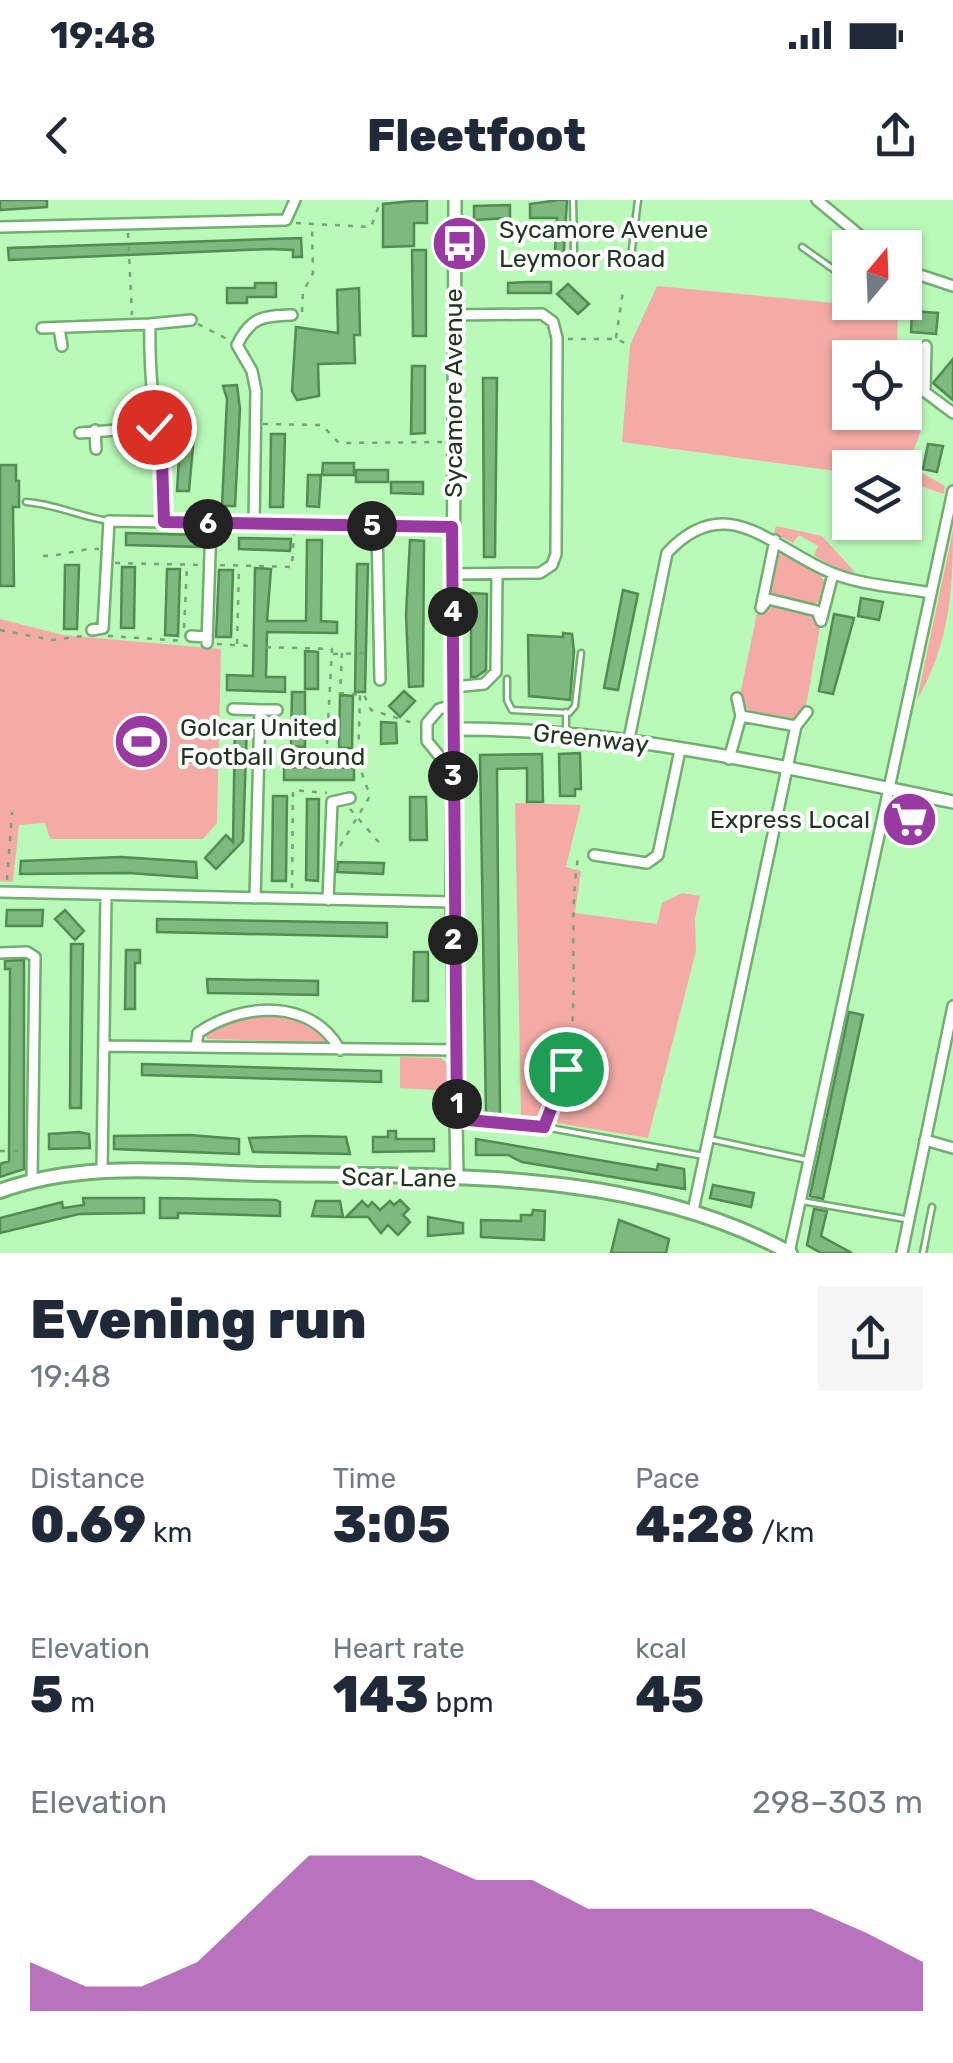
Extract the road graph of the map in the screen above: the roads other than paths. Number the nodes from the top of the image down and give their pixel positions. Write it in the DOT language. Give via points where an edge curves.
graph roads {
  1 [pos="295,200"];
  2 [pos="455,200"];
  3 [pos="573,200"];
  4 [pos="638,200"];
  5 [pos="817,200"];
  6 [pos="0,227"];
  7 [pos="853,230"];
  8 [pos="802,247"];
  9 [pos="574,252"];
  10 [pos="631,258"];
  11 [pos="832,268"];
  12 [pos="922,276"];
  13 [pos="953,286"];
  14 [pos="452,314"];
  15 [pos="292,316"];
  16 [pos="191,320"];
  17 [pos="150,324"];
  18 [pos="42,328"];
  19 [pos="59,328"];
  20 [pos="62,346"];
  21 [pos="926,346"];
  22 [pos="953,413"];
  23 [pos="154,427"];
  24 [pos="95,430"];
  25 [pos="80,432"];
  26 [pos="96,449"];
  27 [pos="953,491"];
  28 [pos="26,502"];
  29 [pos="110,521"];
  30 [pos="164,522"];
  31 [pos="211,524"];
  32 [pos="254,524"];
  33 [pos="377,526"];
  34 [pos="452,527"];
  35 [pos="775,540"];
  36 [pos="452,574"];
  37 [pos="497,574"];
  38 [pos="832,574"];
  39 [pos="930,593"];
  40 [pos="90,632"];
  41 [pos="187,639"];
  42 [pos="581,653"];
  43 [pos="507,679"];
  44 [pos="380,680"];
  45 [pos="454,687"];
  46 [pos="737,698"];
  47 [pos="453,705"];
  48 [pos="233,709"];
  49 [pos="260,710"];
  50 [pos="277,710"];
  51 [pos="566,712"];
  52 [pos="807,712"];
  53 [pos="741,716"];
  54 [pos="796,726"];
  55 [pos="453,730"];
  56 [pos="566,734"];
  57 [pos="629,739"];
  58 [pos="680,750"];
  59 [pos="729,759"];
  60 [pos="453,761"];
  61 [pos="788,770"];
  62 [pos="890,790"];
  63 [pos="349,798"];
  64 [pos="953,802"];
  65 [pos="594,855"];
  66 [pos="3,892"];
  67 [pos="106,895"];
  68 [pos="255,898"];
  69 [pos="328,900"];
  70 [pos="452,902"];
  71 [pos="2,952"];
  72 [pos="953,1006"];
  73 [pos="104,1046"];
  74 [pos="196,1047"];
  75 [pos="340,1050"];
  76 [pos="458,1050"];
  77 [pos="457,1119"];
  78 [pos="709,1139"];
  79 [pos="925,1140"];
  80 [pos="953,1148"];
  81 [pos="705,1156"];
  82 [pos="810,1160"];
  83 [pos="102,1171"];
  84 [pos="457,1178"];
  85 [pos="32,1179"];
  86 [pos="0,1191"];
  87 [pos="802,1200"];
  88 [pos="932,1208"];
  89 [pos="693,1211"];
  90 [pos="910,1220"];
  91 [pos="905,1252"];
  92 [pos="789,1253"];
  93 [pos="923,1253"];
  1 -- 6 [label="street" via="286,220"];
  2 -- 14 [label="street, Sycamore Avenue"];
  3 -- 9 [label="lane"];
  4 -- 10 [label="lane"];
  5 -- 7 [label="street"];
  8 -- 11 [label="lane"];
  12 -- 13 [label="street"];
  14 -- 34 [label="street, Sycamore Avenue"];
  14 -- 37 [label="street" via="542,314 553,322 557,338 556,554 540,572"];
  15 -- 32 [label="street" via="260,316 236,345 252,372"];
  16 -- 17 [label="street"];
  17 -- 19 [label="street"];
  17 -- 23 [label="street"];
  18 -- 19 [label="street"];
  19 -- 20 [label="street"];
  21 -- 22 [label="street" via="924,392"];
  23 -- 24 [label="street"];
  23 -- 30 [label="street"];
  24 -- 25 [label="street"];
  24 -- 26 [label="street"];
  27 -- 39 [label="street"];
  28 -- 29 [label="lane"];
  29 -- 30 [label="street"];
  29 -- 40 [label="street" via="103,628"];
  30 -- 31 [label="street"];
  31 -- 32 [label="street"];
  31 -- 41 [label="street" via="207,640"];
  32 -- 33 [label="street"];
  33 -- 34 [label="street"];
  33 -- 44 [label="street"];
  34 -- 36 [label="street, Sycamore Avenue"];
  35 -- 38 [label="street"];
  35 -- 38 [label="street" via="760,608 768,599 817,612 820,621"];
  35 -- 57 [label="street" via="722,523 683,536 667,553"];
  36 -- 37 [label="street"];
  36 -- 45 [label="street, Sycamore Avenue"];
  37 -- 45 [label="street" via="496,672 484,684"];
  38 -- 39 [label="street"];
  39 -- 62 [label="street"];
  42 -- 51 [label="lane" via="575,706"];
  43 -- 51 [label="lane" via="512,710"];
  45 -- 47 [label="street, Sycamore Avenue"];
  46 -- 53 [label="street"];
  47 -- 55 [label="street, Sycamore Avenue"];
  47 -- 60 [label="street" via="427,723 431,750"];
  48 -- 49 [label="street"];
  49 -- 50 [label="street"];
  49 -- 68 [label="street"];
  51 -- 56 [label="lane"];
  52 -- 54 [label="street"];
  53 -- 54 [label="street"];
  53 -- 59 [label="street"];
  54 -- 61 [label="street"];
  55 -- 56 [label="street, Greenway"];
  55 -- 60 [label="street, Sycamore Avenue"];
  56 -- 57 [label="street, Greenway"];
  57 -- 58 [label="street, Greenway"];
  58 -- 59 [label="street, Greenway"];
  58 -- 65 [label="street" via="658,855 646,862"];
  59 -- 61 [label="street, Greenway"];
  60 -- 70 [label="street, Sycamore Avenue"];
  61 -- 62 [label="street, Greenway"];
  61 -- 78 [label="street"];
  62 -- 64 [label="street, Greenway"];
  62 -- 82 [label="street"];
  63 -- 69 [label="street" via="332,802"];
  66 -- 67 [label="street"];
  67 -- 68 [label="street"];
  67 -- 73 [label="street"];
  68 -- 69 [label="street"];
  69 -- 70 [label="street"];
  70 -- 76 [label="street, Sycamore Avenue"];
  71 -- 85 [label="street" via="36,957"];
  72 -- 79 [label="street"];
  73 -- 74 [label="street"];
  73 -- 83 [label="street"];
  74 -- 75 [label="street"];
  74 -- 75 [label="street" via="198,1033 227,1016 269,1010 314,1022"];
  75 -- 76 [label="street"];
  76 -- 77 [label="street, Sycamore Avenue"];
  77 -- 81 [label="lane"];
  77 -- 84 [label="street, Sycamore Avenue"];
  78 -- 81 [label="street"];
  78 -- 82 [label="lane"];
  79 -- 80 [label="street"];
  79 -- 90 [label="street"];
  81 -- 89 [label="street"];
  82 -- 87 [label="street"];
  83 -- 84 [label="main road, Scar Lane"];
  83 -- 85 [label="main road, Scar Lane"];
  84 -- 89 [label="main road, Scar Lane" via="558,1186"];
  85 -- 86 [label="main road, Scar Lane"];
  87 -- 90 [label="lane"];
  87 -- 92 [label="street"];
  88 -- 93 [label="lane"];
  89 -- 92 [label="main road, Scar Lane"];
  90 -- 91 [label="street"];
}
